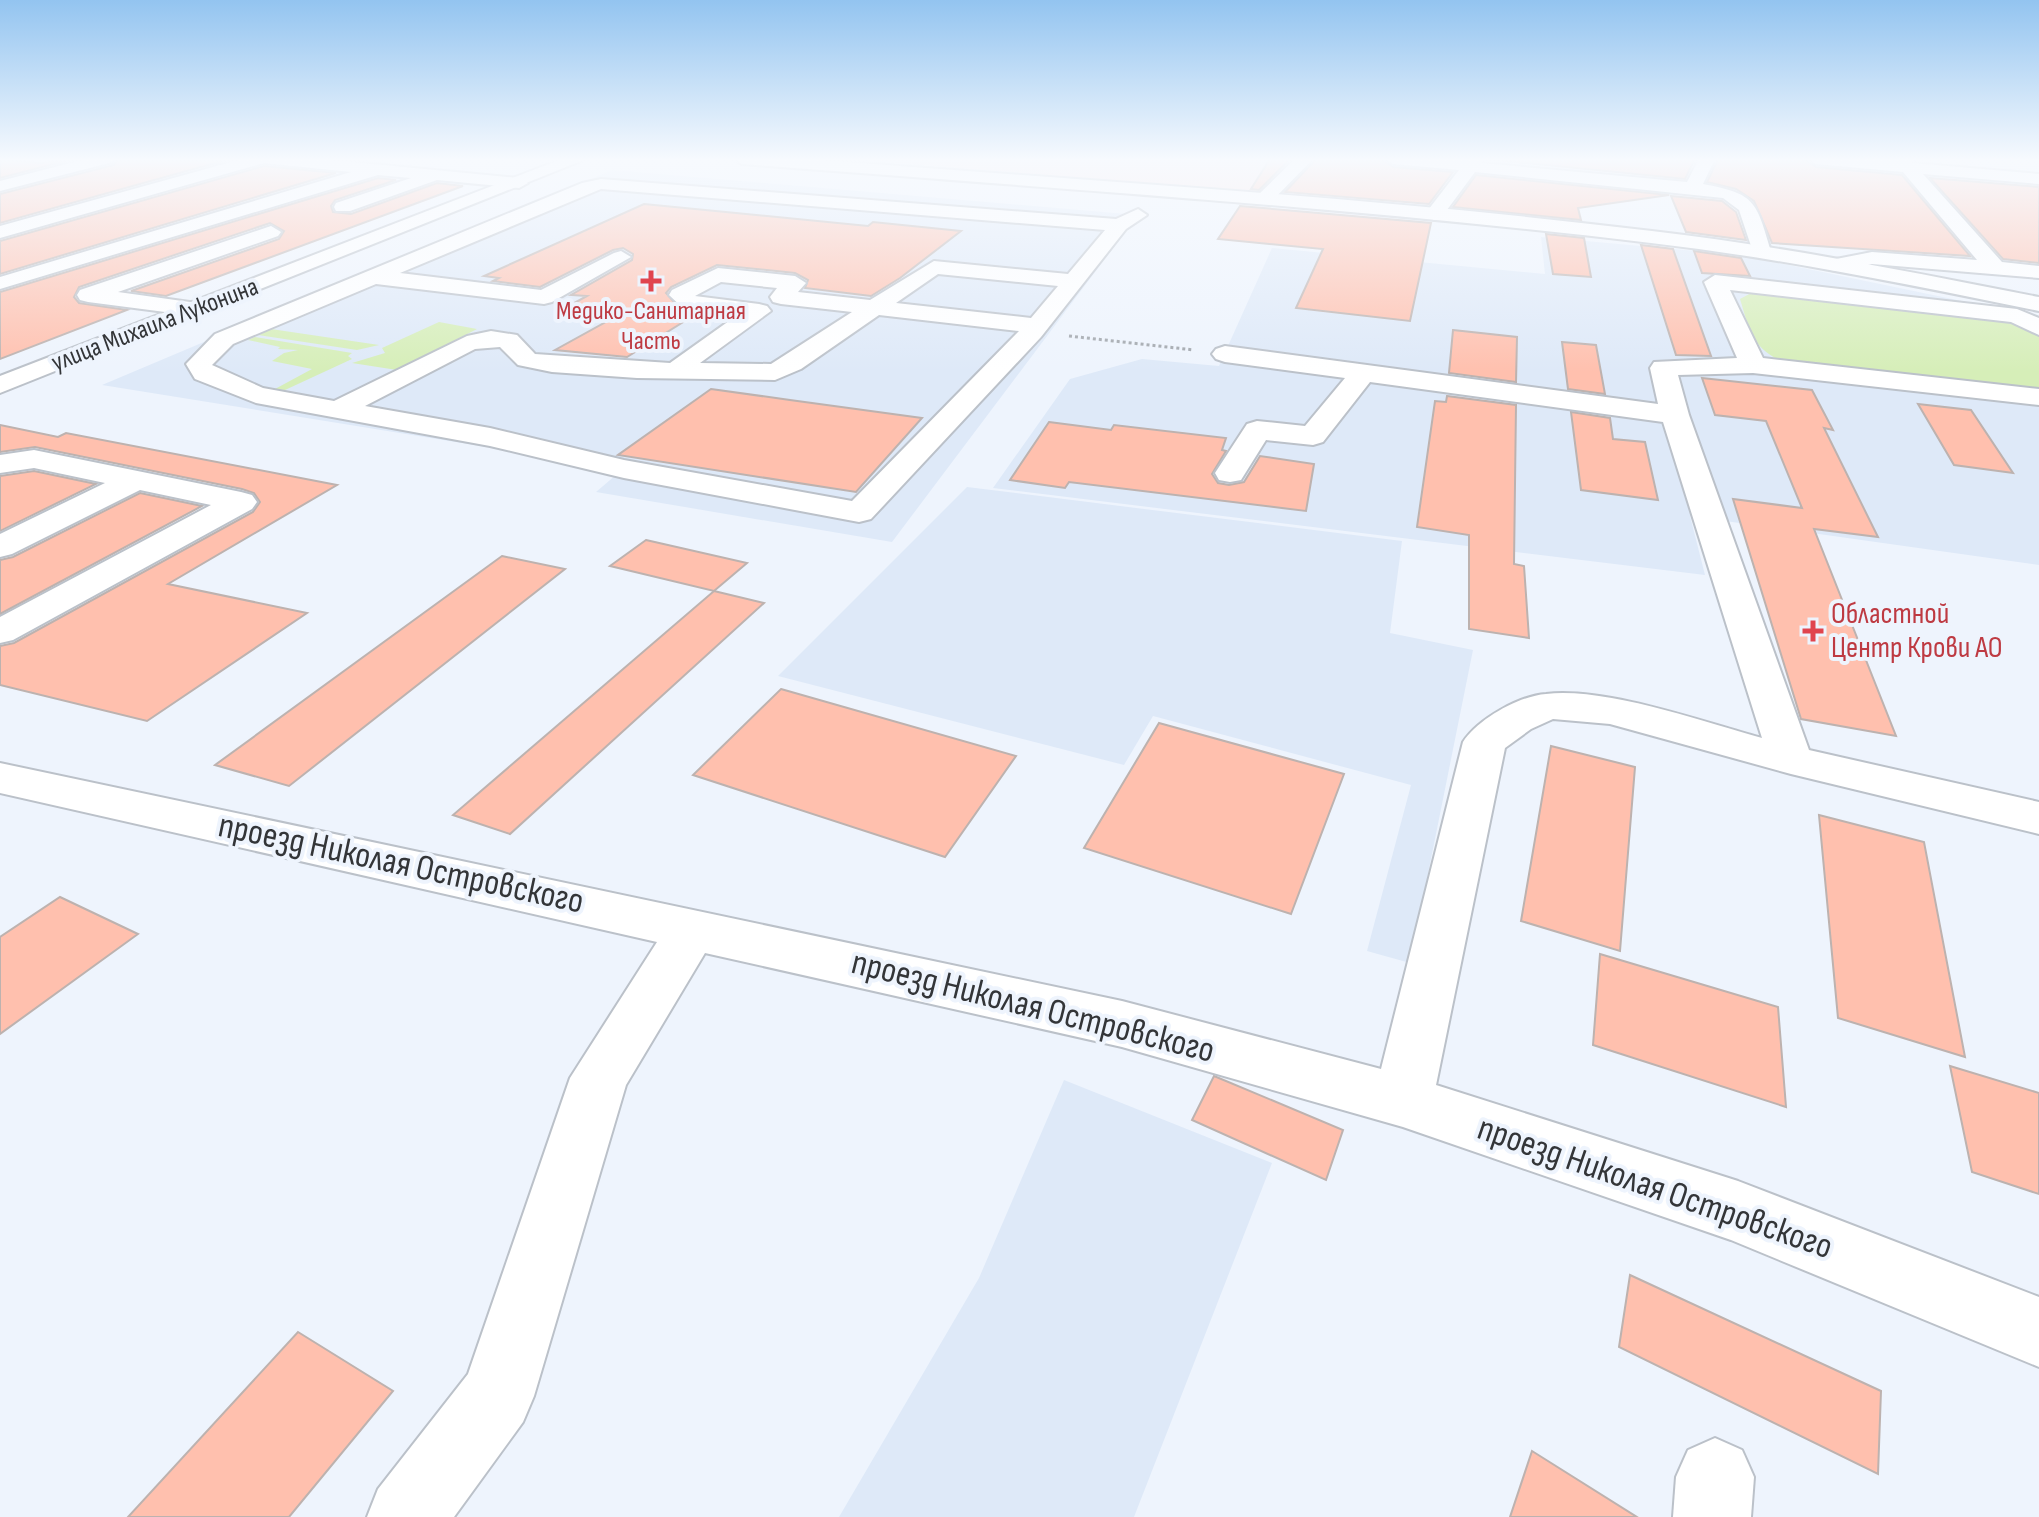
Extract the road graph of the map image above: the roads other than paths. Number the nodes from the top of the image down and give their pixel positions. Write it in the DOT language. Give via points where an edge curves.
graph roads {
  1 [pos="178,230"];
  2 [pos="277,230"];
  3 [pos="399,230"];
  4 [pos="493,230"];
  5 [pos="1122,230"];
  6 [pos="1585,230"];
  7 [pos="1755,230"];
  8 [pos="1961,230"];
  9 [pos="1761,251"];
  10 [pos="621,257"];
  11 [pos="1839,265"];
  12 [pos="1994,267"];
  13 [pos="2039,272"];
  14 [pos="286,274"];
  15 [pos="1073,281"];
  16 [pos="1,283"];
  17 [pos="367,287"];
  18 [pos="88,295"];
  19 [pos="781,297"];
  20 [pos="2039,304"];
  21 [pos="876,307"];
  22 [pos="196,309"];
  23 [pos="759,311"];
  24 [pos="2039,328"];
  25 [pos="1034,329"];
  26 [pos="1225,354"];
  27 [pos="1753,365"];
  28 [pos="677,371"];
  29 [pos="1363,373"];
  30 [pos="0,385"];
  31 [pos="2039,397"];
  32 [pos="337,410"];
  33 [pos="1675,415"];
  34 [pos="0,464"];
  35 [pos="1230,473"];
  36 [pos="136,480"];
  37 [pos="0,547"];
  38 [pos="0,632"];
  39 [pos="1791,760"];
  40 [pos="0,778"];
  41 [pos="2039,818"];
  42 [pos="693,928"];
  43 [pos="1403,1101"];
  44 [pos="2039,1332"];
  45 [pos="406,1517"];
  1 -- 16 [label="street"];
  2 -- 18 [label="street"];
  3 -- 14 [label="street, улица Михаила Луконина"];
  4 -- 17 [label="street"];
  5 -- 15 [label="street"];
  6 -- 9 [label="street"];
  7 -- 9 [label="street"];
  8 -- 12 [label="street"];
  9 -- 11 [label="street"];
  10 -- 17 [label="street" via="544,297"];
  11 -- 12 [label="street" via="1872,258"];
  11 -- 20 [label="street"];
  12 -- 13 [label="street"];
  14 -- 17 [label="street"];
  14 -- 22 [label="street, улица Михаила Луконина"];
  15 -- 21 [label="street" via="934,267"];
  15 -- 25 [label="street"];
  16 -- 18 [label="street"];
  17 -- 32 [label="street" via="325,296 224,339 199,364 204,373 256,395"];
  18 -- 22 [label="street"];
  19 -- 21 [label="street"];
  19 -- 23 [label="street"];
  19 -- 23 [label="street" via="795,283 718,275 680,295 693,305"];
  21 -- 25 [label="street"];
  21 -- 28 [label="street" via="775,372"];
  22 -- 30 [label="street, улица Михаила Луконина"];
  23 -- 28 [label="street"];
  24 -- 27 [label="street" via="2017,316 1715,282"];
  25 -- 32 [label="street" via="859,512"];
  26 -- 29 [label="street"];
  27 -- 31 [label="street"];
  27 -- 33 [label="street" via="1663,368"];
  28 -- 32 [label="street" via="527,360 508,340 491,338 467,343"];
  29 -- 33 [label="street"];
  29 -- 35 [label="street" via="1313,436 1257,430"];
  33 -- 39 [label="street"];
  34 -- 36 [label="street" via="34,459"];
  36 -- 37 [label="street"];
  36 -- 38 [label="street" via="241,502"];
  39 -- 41 [label="street"];
  39 -- 43 [label="street" via="1612,711 1547,706 1485,742"];
  40 -- 42 [label="street, проезд Николая Островского"];
  42 -- 43 [label="street, проезд Николая Островского" via="1122,1024"];
  42 -- 45 [label="street" via="599,1078 497,1396"];
  43 -- 44 [label="street, проезд Николая Островского" via="1738,1212"];
}
